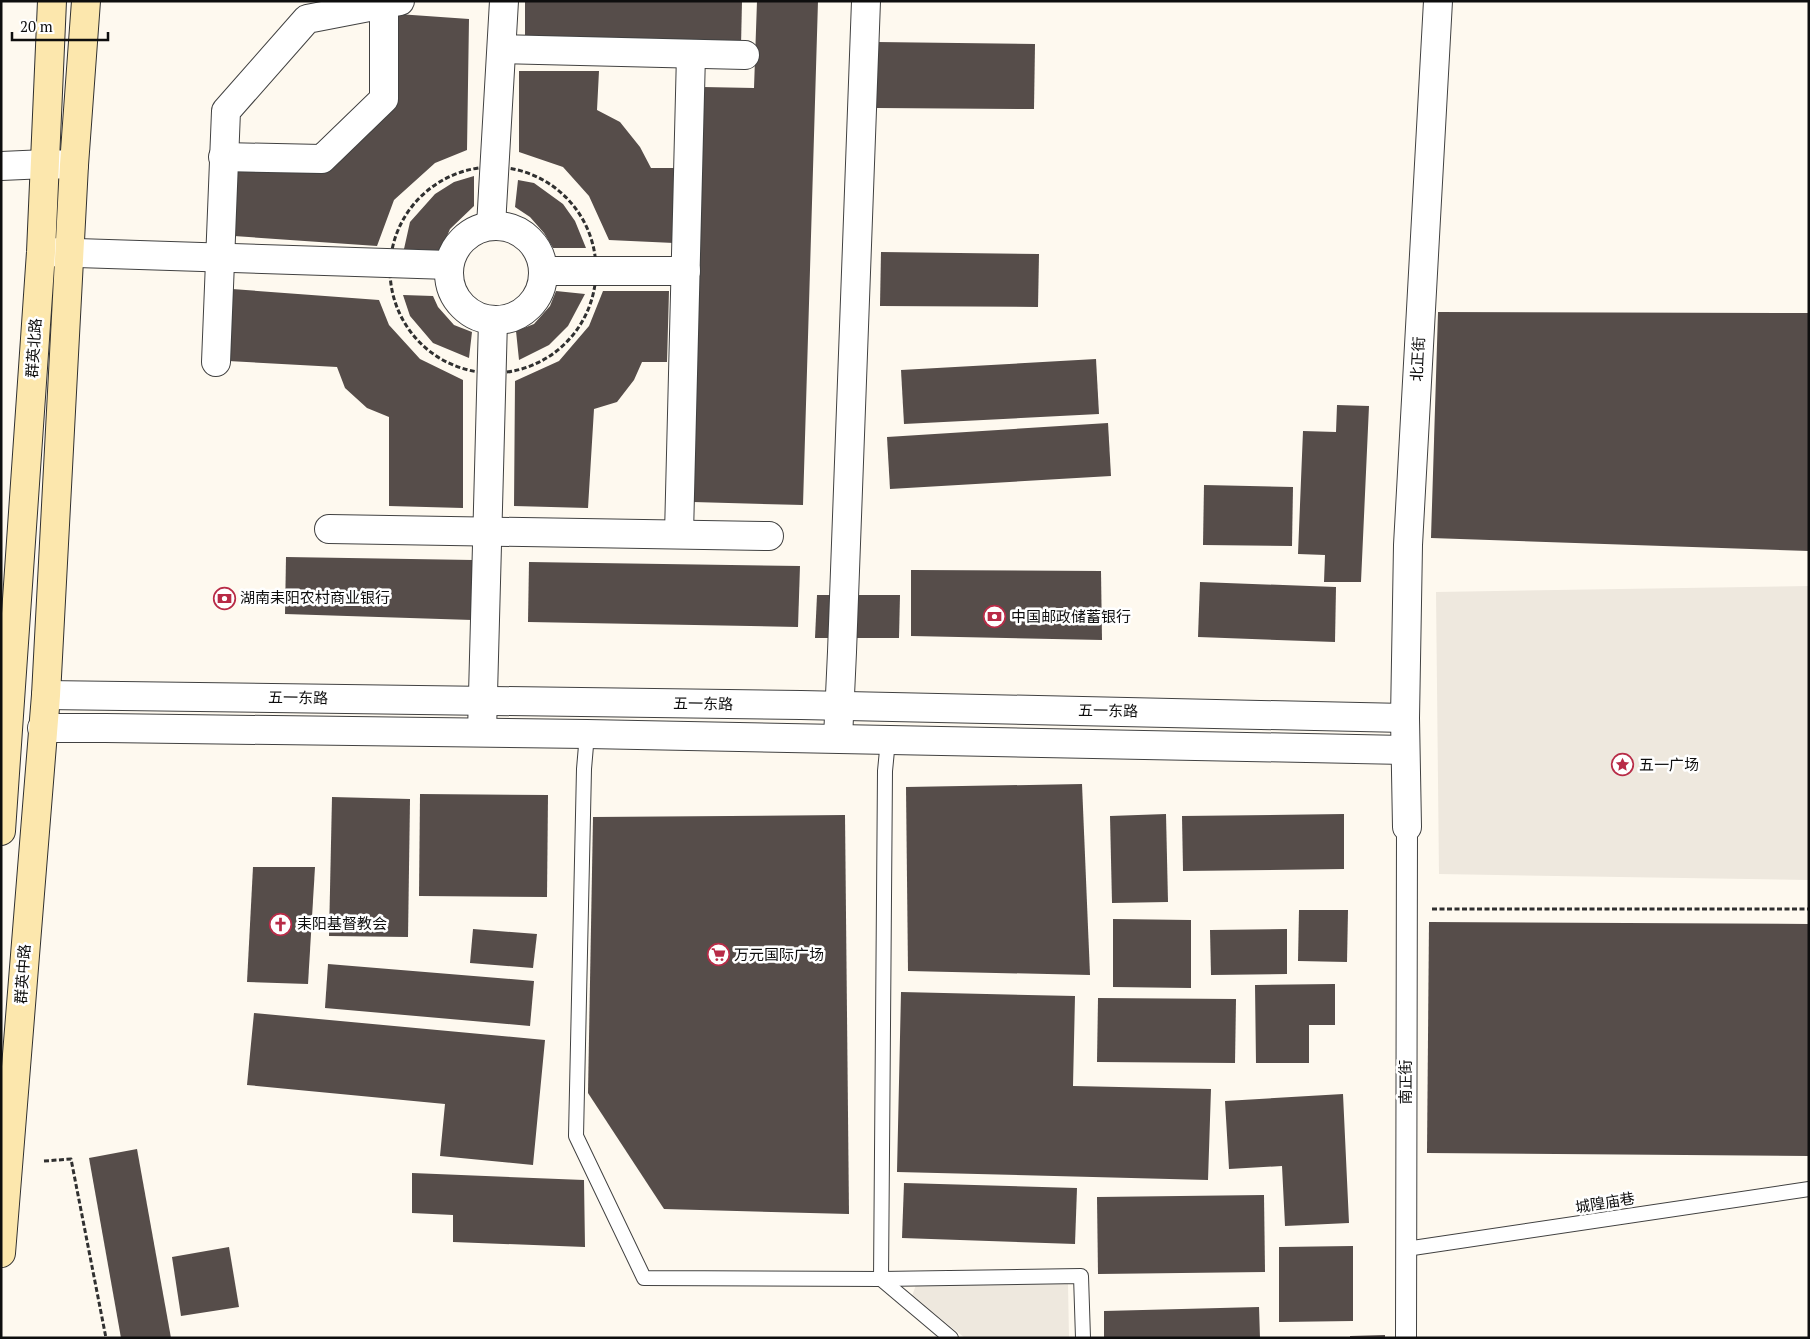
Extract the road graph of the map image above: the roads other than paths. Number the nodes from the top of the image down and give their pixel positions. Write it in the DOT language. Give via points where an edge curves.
graph roads {
  1 [pos="52,1"];
  2 [pos="86,1"];
  3 [pos="504,1"];
  4 [pos="866,1"];
  5 [pos="1438,1"];
  6 [pos="392,3"];
  7 [pos="502,49"];
  8 [pos="691,54"];
  9 [pos="745,56"];
  10 [pos="224,156"];
  11 [pos="46,164"];
  12 [pos="74,165"];
  13 [pos="1,166"];
  14 [pos="491,226"];
  15 [pos="41,252"];
  16 [pos="70,254"];
  17 [pos="219,259"];
  18 [pos="449,265"];
  19 [pos="544,271"];
  20 [pos="686,271"];
  21 [pos="493,320"];
  22 [pos="216,362"];
  23 [pos="329,529"];
  24 [pos="488,531"];
  25 [pos="679,534"];
  26 [pos="769,536"];
  27 [pos="6,694"];
  28 [pos="46,695"];
  29 [pos="483,701"];
  30 [pos="840,706"];
  31 [pos="1405,718"];
  32 [pos="5,728"];
  33 [pos="42,728"];
  34 [pos="482,732"];
  35 [pos="587,734"];
  36 [pos="838,738"];
  37 [pos="888,740"];
  38 [pos="1405,750"];
  39 [pos="1407,827"];
  40 [pos="1,831"];
  41 [pos="1809,1189"];
  42 [pos="1406,1249"];
  43 [pos="1,1253"];
  44 [pos="881,1279"];
  45 [pos="951,1338"];
  46 [pos="1083,1338"];
  47 [pos="1406,1338"];
  1 -- 11 [label="main road, 群英北路"];
  2 -- 12 [label="main road, 群英北路"];
  3 -- 7 [label="street"];
  4 -- 30 [label="street"];
  5 -- 31 [label="street, 北正街" via="1408,545"];
  6 -- 10 [label="street" via="307,19 226,111"];
  6 -- 10 [label="street" via="384,99 322,159"];
  7 -- 8 [label="street"];
  7 -- 14 [label="street"];
  8 -- 9 [label="street"];
  8 -- 20 [label="street"];
  10 -- 17 [label="street"];
  11 -- 12 [label="street"];
  11 -- 13 [label="street"];
  11 -- 15 [label="main road, 群英北路"];
  12 -- 16 [label="main road, 群英北路"];
  14 -- 18 [label="street" via="462,240"];
  14 -- 19 [label="street" via="518,231 530,240 539,252"];
  15 -- 16 [label="street"];
  15 -- 27 [label="main road, 群英北路"];
  16 -- 17 [label="street"];
  16 -- 28 [label="main road, 群英北路"];
  17 -- 18 [label="street"];
  17 -- 22 [label="street"];
  18 -- 21 [label="street" via="450,285 457,300 468,311"];
  19 -- 20 [label="street"];
  19 -- 21 [label="street" via="538,296 528,308 514,317"];
  20 -- 25 [label="street"];
  21 -- 24 [label="street"];
  23 -- 24 [label="street"];
  24 -- 25 [label="street"];
  24 -- 29 [label="street"];
  25 -- 26 [label="street"];
  27 -- 28 [label="main road, 五一东路"];
  27 -- 32 [label="main road"];
  28 -- 29 [label="street, 五一东路"];
  28 -- 33 [label="main road, 群英中路"];
  29 -- 30 [label="street, 五一东路"];
  29 -- 34 [label="street"];
  30 -- 31 [label="street, 五一东路"];
  30 -- 36 [label="street"];
  31 -- 38 [label="street, 北正街"];
  32 -- 33 [label="main road"];
  32 -- 40 [label="main road"];
  33 -- 34 [label="street"];
  33 -- 43 [label="main road, 群英中路"];
  34 -- 35 [label="street"];
  35 -- 36 [label="street"];
  35 -- 44 [label="lane" via="576,1136 644,1278"];
  36 -- 37 [label="street"];
  37 -- 38 [label="street"];
  37 -- 44 [label="lane" via="885,772"];
  38 -- 39 [label="street, 北正街"];
  39 -- 42 [label="street, 南正街"];
  41 -- 42 [label="lane, 城隍庙巷"];
  42 -- 47 [label="street, 南正街"];
  44 -- 45 [label="lane"];
  44 -- 46 [label="lane" via="1081,1276"];
}
